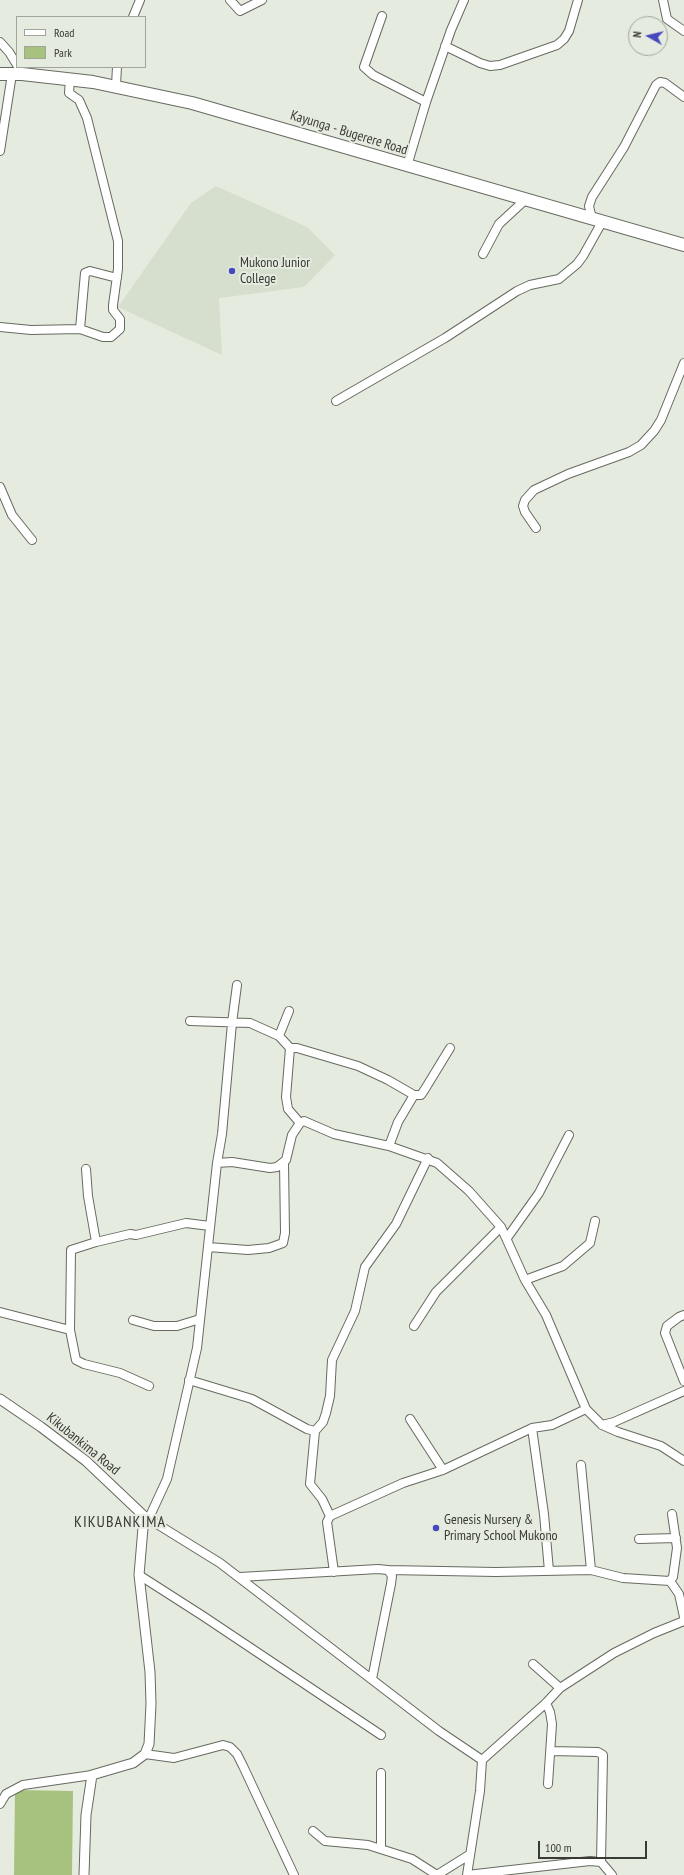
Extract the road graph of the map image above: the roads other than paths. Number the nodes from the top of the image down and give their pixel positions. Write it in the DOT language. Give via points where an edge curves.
graph roads {
  1 [pos="140,0"];
  2 [pos="230,0"];
  3 [pos="262,0"];
  4 [pos="464,0"];
  5 [pos="578,0"];
  6 [pos="664,0"];
  7 [pos="133,16"];
  8 [pos="382,16"];
  9 [pos="684,31"];
  10 [pos="0,42"];
  11 [pos="445,46"];
  12 [pos="117,68"];
  13 [pos="14,71"];
  14 [pos="70,79"];
  15 [pos="116,85"];
  16 [pos="684,97"];
  17 [pos="426,102"];
  18 [pos="3,119"];
  19 [pos="0,151"];
  20 [pos="407,166"];
  21 [pos="526,200"];
  22 [pos="597,221"];
  23 [pos="684,245"];
  24 [pos="483,254"];
  25 [pos="117,278"];
  26 [pos="0,327"];
  27 [pos="80,329"];
  28 [pos="684,363"];
  29 [pos="336,401"];
  30 [pos="0,487"];
  31 [pos="536,528"];
  32 [pos="32,540"];
  33 [pos="237,985"];
  34 [pos="289,1011"];
  35 [pos="190,1021"];
  36 [pos="232,1023"];
  37 [pos="279,1036"];
  38 [pos="290,1048"];
  39 [pos="450,1048"];
  40 [pos="414,1095"];
  41 [pos="300,1123"];
  42 [pos="570,1135"];
  43 [pos="389,1146"];
  44 [pos="428,1158"];
  45 [pos="217,1163"];
  46 [pos="284,1163"];
  47 [pos="86,1169"];
  48 [pos="595,1221"];
  49 [pos="210,1226"];
  50 [pos="501,1227"];
  51 [pos="507,1238"];
  52 [pos="96,1242"];
  53 [pos="208,1247"];
  54 [pos="525,1280"];
  55 [pos="0,1312"];
  56 [pos="684,1315"];
  57 [pos="200,1319"];
  58 [pos="133,1320"];
  59 [pos="414,1326"];
  60 [pos="70,1330"];
  61 [pos="189,1380"];
  62 [pos="684,1381"];
  63 [pos="149,1386"];
  64 [pos="684,1391"];
  65 [pos="0,1400"];
  66 [pos="586,1409"];
  67 [pos="410,1419"];
  68 [pos="602,1425"];
  69 [pos="532,1428"];
  70 [pos="315,1430"];
  71 [pos="684,1461"];
  72 [pos="581,1465"];
  73 [pos="443,1470"];
  74 [pos="672,1514"];
  75 [pos="330,1516"];
  76 [pos="147,1517"];
  77 [pos="676,1538"];
  78 [pos="639,1539"];
  79 [pos="388,1570"];
  80 [pos="591,1570"];
  81 [pos="548,1571"];
  82 [pos="334,1572"];
  83 [pos="139,1575"];
  84 [pos="240,1578"];
  85 [pos="670,1582"];
  86 [pos="684,1617"];
  87 [pos="684,1621"];
  88 [pos="533,1664"];
  89 [pos="372,1680"];
  90 [pos="560,1688"];
  91 [pos="546,1703"];
  92 [pos="381,1734"];
  93 [pos="551,1751"];
  94 [pos="145,1754"];
  95 [pos="482,1760"];
  96 [pos="381,1773"];
  97 [pos="92,1775"];
  98 [pos="548,1784"];
  99 [pos="0,1804"];
  100 [pos="313,1831"];
  101 [pos="381,1848"];
  102 [pos="469,1856"];
  103 [pos="601,1862"];
  104 [pos="452,1867"];
  105 [pos="84,1875"];
  106 [pos="294,1875"];
  107 [pos="437,1875"];
  108 [pos="467,1875"];
  109 [pos="612,1875"];
  1 -- 7 [label="street"];
  2 -- 3 [label="street" via="240,11"];
  4 -- 11 [label="street"];
  5 -- 11 [label="street" via="569,32 557,45 500,65 480,63"];
  6 -- 9 [label="street" via="668,18"];
  8 -- 17 [label="street" via="364,67 373,75"];
  10 -- 13 [label="street" via="10,52"];
  11 -- 17 [label="street"];
  12 -- 15 [label="street"];
  13 -- 14 [label="main road, Kayunga - Bugerere Road"];
  13 -- 18 [label="street"];
  14 -- 15 [label="main road, Kayunga - Bugerere Road"];
  14 -- 25 [label="street" via="69,93 79,100 89,125 118,241"];
  15 -- 20 [label="main road, Kayunga - Bugerere Road" via="261,122"];
  16 -- 22 [label="street" via="665,83 660,82 656,85 624,147 592,198 589,206"];
  17 -- 20 [label="street"];
  18 -- 19 [label="street"];
  20 -- 21 [label="main road, Kayunga - Bugerere Road"];
  21 -- 22 [label="main road, Kayunga - Bugerere Road"];
  21 -- 24 [label="street" via="499,224"];
  22 -- 23 [label="main road, Kayunga - Bugerere Road"];
  22 -- 29 [label="street" via="580,260 559,279 530,285 517,291 445,338"];
  25 -- 27 [label="street" via="90,271 85,273"];
  25 -- 27 [label="street" via="112,305 120,319 120,329 111,337 103,337"];
  26 -- 27 [label="street" via="31,330"];
  28 -- 31 [label="street" via="661,420 641,445 534,490 525,500 525,512"];
  30 -- 32 [label="street" via="12,515"];
  33 -- 36 [label="street"];
  34 -- 37 [label="street"];
  35 -- 36 [label="street"];
  36 -- 37 [label="street" via="250,1024"];
  36 -- 45 [label="street"];
  37 -- 38 [label="street"];
  38 -- 40 [label="street" via="358,1066"];
  38 -- 41 [label="street" via="286,1097 288,1109"];
  39 -- 40 [label="street" via="425,1090 421,1095"];
  40 -- 43 [label="street" via="398,1122"];
  41 -- 43 [label="street" via="304,1121 334,1134"];
  41 -- 46 [label="street" via="292,1135 289,1153"];
  42 -- 51 [label="street" via="539,1193"];
  43 -- 44 [label="street"];
  44 -- 50 [label="street" via="448,1171"];
  44 -- 70 [label="street" via="396,1224 365,1267 355,1311 332,1360 330,1396 326,1413 323,1422"];
  45 -- 46 [label="street" via="232,1162 270,1168"];
  45 -- 49 [label="street"];
  46 -- 53 [label="street" via="283,1243 269,1248 248,1250"];
  47 -- 52 [label="street"];
  48 -- 54 [label="street" via="590,1243 563,1266"];
  49 -- 52 [label="street" via="186,1223"];
  49 -- 53 [label="street"];
  50 -- 51 [label="street"];
  50 -- 59 [label="street" via="436,1292"];
  51 -- 54 [label="street"];
  52 -- 60 [label="street" via="71,1250"];
  53 -- 57 [label="street"];
  54 -- 66 [label="street" via="546,1315"];
  55 -- 60 [label="street"];
  56 -- 62 [label="street" via="667,1326 665,1333"];
  57 -- 58 [label="street" via="177,1326 154,1326"];
  57 -- 61 [label="street" via="197,1348"];
  60 -- 63 [label="street" via="76,1360 120,1373"];
  61 -- 70 [label="street" via="252,1399 307,1429"];
  61 -- 76 [label="street" via="167,1479"];
  64 -- 68 [label="street"];
  65 -- 76 [label="street, Kikubankima Road" via="86,1461"];
  66 -- 68 [label="street"];
  66 -- 69 [label="street" via="552,1425"];
  67 -- 73 [label="street"];
  68 -- 71 [label="street" via="661,1446"];
  69 -- 73 [label="street"];
  69 -- 81 [label="street" via="543,1506"];
  70 -- 75 [label="street" via="310,1484 322,1499"];
  72 -- 80 [label="street"];
  73 -- 75 [label="street" via="403,1483"];
  74 -- 77 [label="street"];
  75 -- 82 [label="street" via="327,1522"];
  76 -- 83 [label="street"];
  76 -- 84 [label="street"];
  77 -- 78 [label="street"];
  77 -- 85 [label="street" via="677,1548"];
  79 -- 81 [label="street"];
  79 -- 82 [label="street"];
  79 -- 89 [label="street" via="392,1576 391,1584"];
  80 -- 81 [label="street"];
  80 -- 85 [label="street" via="623,1578"];
  82 -- 84 [label="street"];
  83 -- 92 [label="street"];
  83 -- 94 [label="street" via="148,1648 151,1704 149,1744"];
  84 -- 89 [label="street"];
  85 -- 86 [label="street" via="679,1594"];
  87 -- 90 [label="street" via="614,1653"];
  88 -- 90 [label="street"];
  89 -- 95 [label="street"];
  90 -- 91 [label="street"];
  91 -- 93 [label="street" via="550,1712"];
  91 -- 95 [label="street"];
  93 -- 98 [label="street"];
  93 -- 103 [label="street" via="598,1752 603,1755"];
  94 -- 97 [label="street" via="133,1763"];
  94 -- 106 [label="street" via="174,1758 223,1745 230,1747 243,1766"];
  95 -- 102 [label="street" via="480,1791"];
  96 -- 101 [label="street"];
  97 -- 99 [label="street" via="23,1785 6,1794"];
  97 -- 105 [label="street" via="86,1815"];
  100 -- 101 [label="street" via="325,1842"];
  101 -- 107 [label="street" via="412,1859"];
  102 -- 104 [label="street"];
  102 -- 108 [label="street"];
  103 -- 108 [label="street" via="590,1861"];
  103 -- 109 [label="street"];
  104 -- 107 [label="street"];
  104 -- 108 [label="street"];
}
